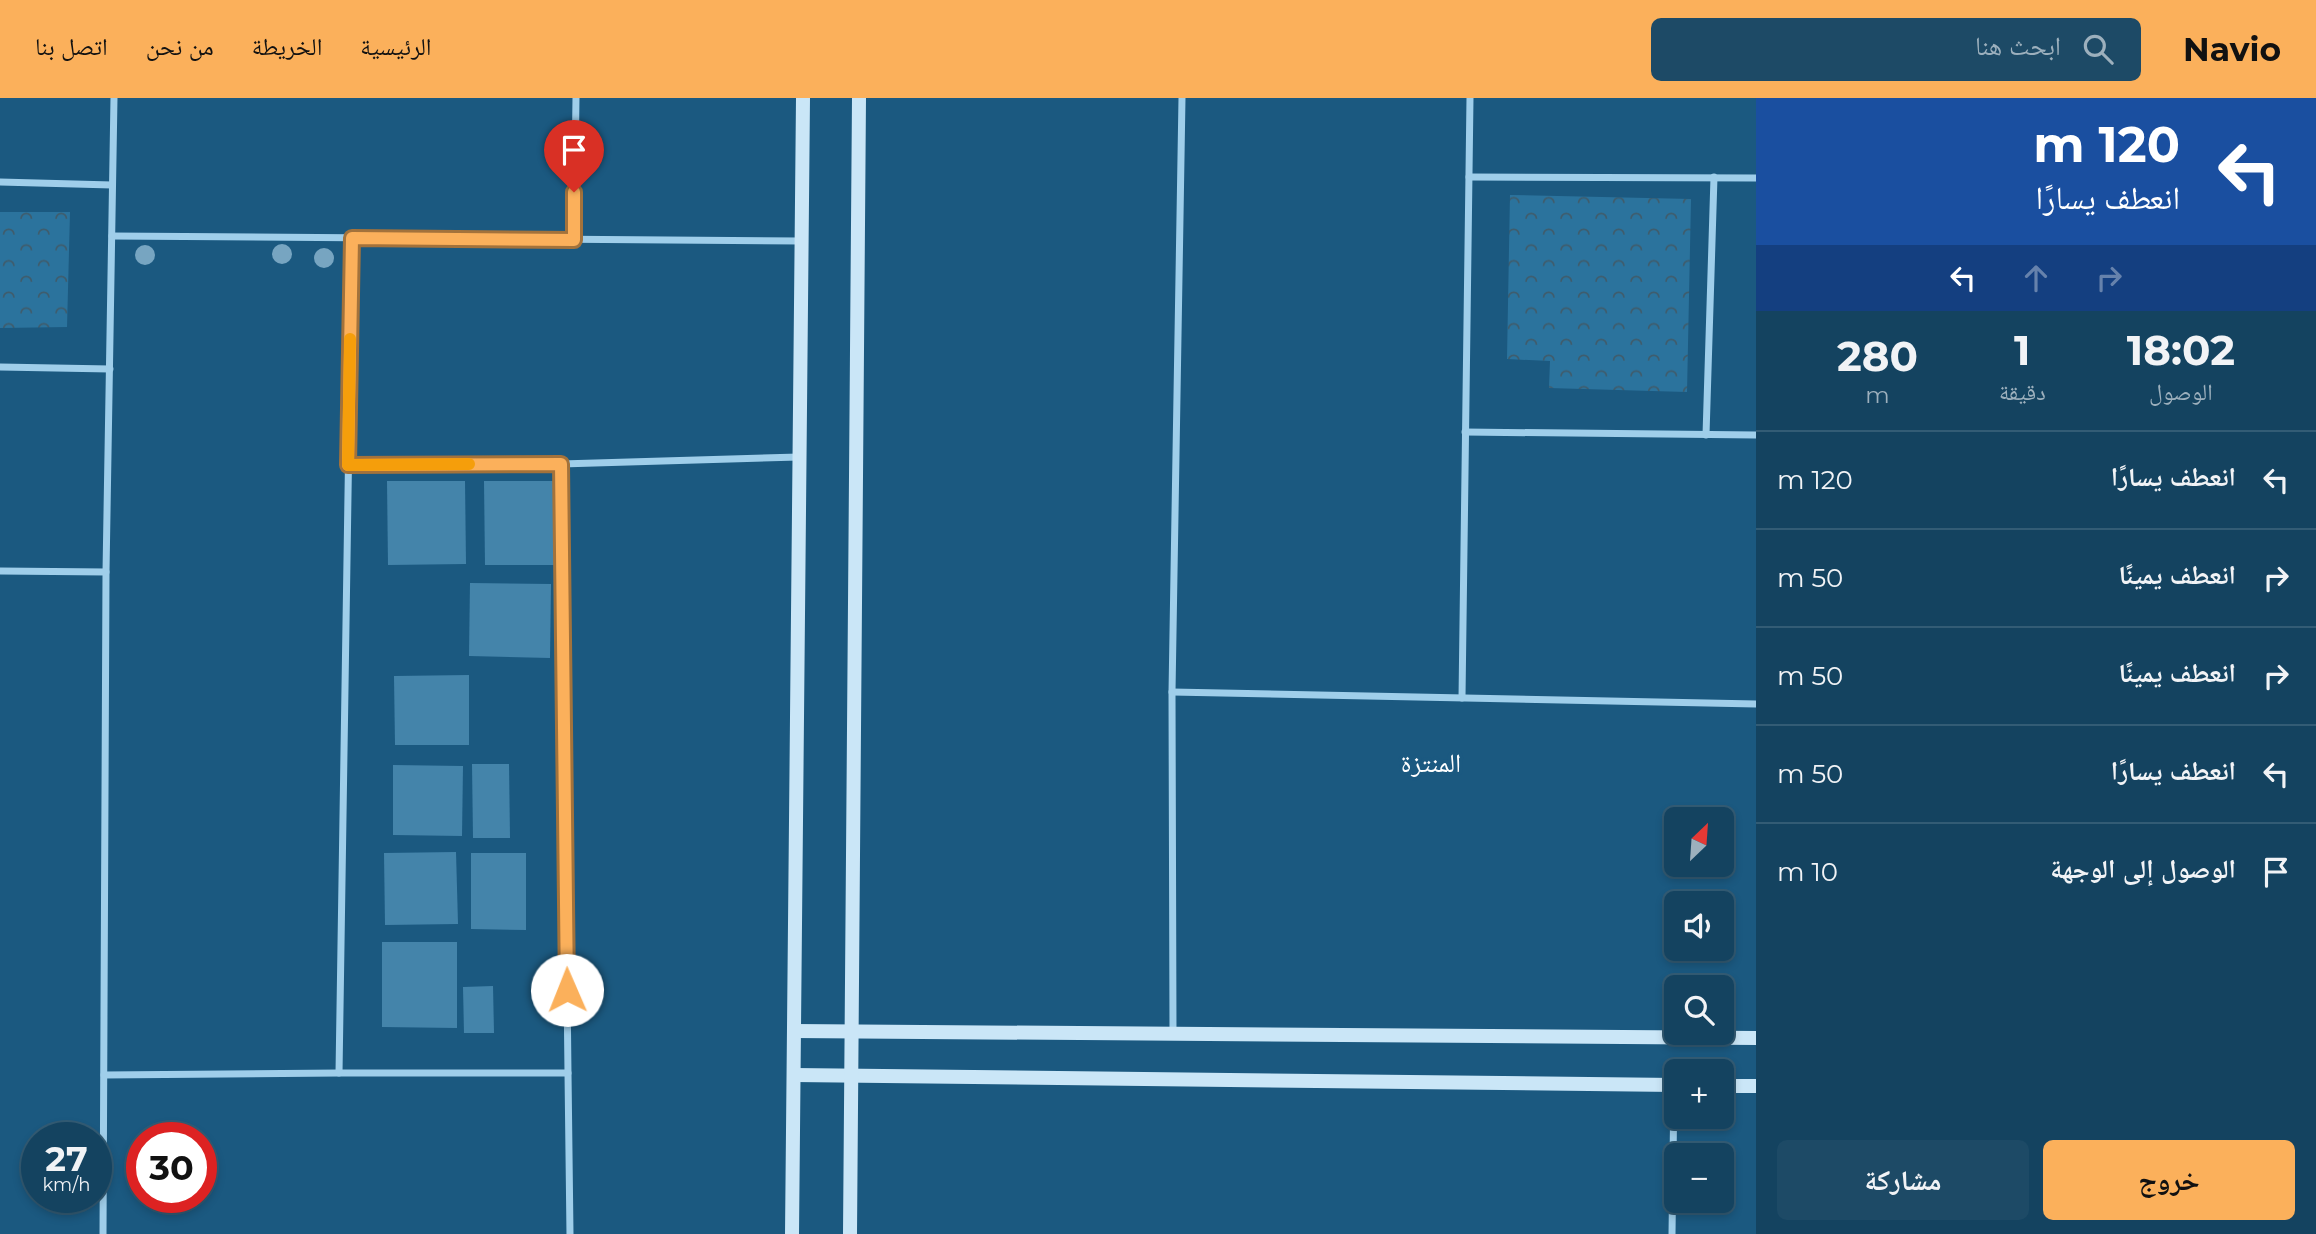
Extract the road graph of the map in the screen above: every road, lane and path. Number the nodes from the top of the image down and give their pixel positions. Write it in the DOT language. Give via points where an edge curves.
graph roads {
  1 [pos="114,98"];
  2 [pos="576,98"];
  3 [pos="803,98"];
  4 [pos="859,98"];
  5 [pos="1182,98"];
  6 [pos="1470,98"];
  7 [pos="1469,177"];
  8 [pos="1714,177"];
  9 [pos="1756,177"];
  10 [pos="0,182"];
  11 [pos="112,185"];
  12 [pos="112,236"];
  13 [pos="352,238"];
  14 [pos="574,240"];
  15 [pos="801,242"];
  16 [pos="0,367"];
  17 [pos="110,369"];
  18 [pos="1465,432"];
  19 [pos="1706,435"];
  20 [pos="1756,435"];
  21 [pos="799,457"];
  22 [pos="561,464"];
  23 [pos="348,465"];
  24 [pos="0,571"];
  25 [pos="106,572"];
  26 [pos="1172,692"];
  27 [pos="1462,698"];
  28 [pos="1756,704"];
  29 [pos="794,1031"];
  30 [pos="852,1031"];
  31 [pos="1173,1034"];
  32 [pos="1756,1038"];
  33 [pos="339,1073"];
  34 [pos="568,1073"];
  35 [pos="104,1075"];
  36 [pos="794,1075"];
  37 [pos="851,1076"];
  38 [pos="1664,1085"];
  39 [pos="1734,1086"];
  40 [pos="1756,1086"];
  41 [pos="1674,1129"];
  42 [pos="103,1234"];
  43 [pos="569,1234"];
  44 [pos="792,1234"];
  45 [pos="850,1234"];
  46 [pos="1672,1234"];
  1 -- 11 [label="street"];
  2 -- 14 [label="street"];
  3 -- 15 [label="main road"];
  4 -- 30 [label="main road"];
  5 -- 26 [label="street"];
  6 -- 7 [label="street"];
  7 -- 8 [label="street"];
  7 -- 18 [label="street"];
  8 -- 9 [label="street"];
  8 -- 19 [label="street"];
  10 -- 11 [label="street"];
  11 -- 12 [label="street"];
  12 -- 13 [label="street"];
  12 -- 17 [label="street"];
  13 -- 14 [label="street"];
  13 -- 23 [label="street"];
  14 -- 15 [label="street"];
  15 -- 21 [label="main road"];
  16 -- 17 [label="street"];
  17 -- 25 [label="street"];
  18 -- 19 [label="street"];
  18 -- 27 [label="street"];
  19 -- 20 [label="street"];
  21 -- 22 [label="street"];
  21 -- 29 [label="main road"];
  22 -- 23 [label="street"];
  22 -- 34 [label="street"];
  23 -- 33 [label="street"];
  24 -- 25 [label="street"];
  25 -- 35 [label="street"];
  26 -- 27 [label="street"];
  26 -- 31 [label="street"];
  27 -- 28 [label="street"];
  29 -- 30 [label="main road"];
  29 -- 36 [label="main road"];
  30 -- 31 [label="main road"];
  30 -- 37 [label="main road"];
  31 -- 32 [label="main road"];
  33 -- 34 [label="street"];
  33 -- 35 [label="street"];
  34 -- 43 [label="street"];
  35 -- 42 [label="street"];
  36 -- 37 [label="main road"];
  36 -- 44 [label="main road"];
  37 -- 38 [label="main road"];
  37 -- 45 [label="main road"];
  39 -- 40 [label="main road"];
  41 -- 46 [label="street"];
}
